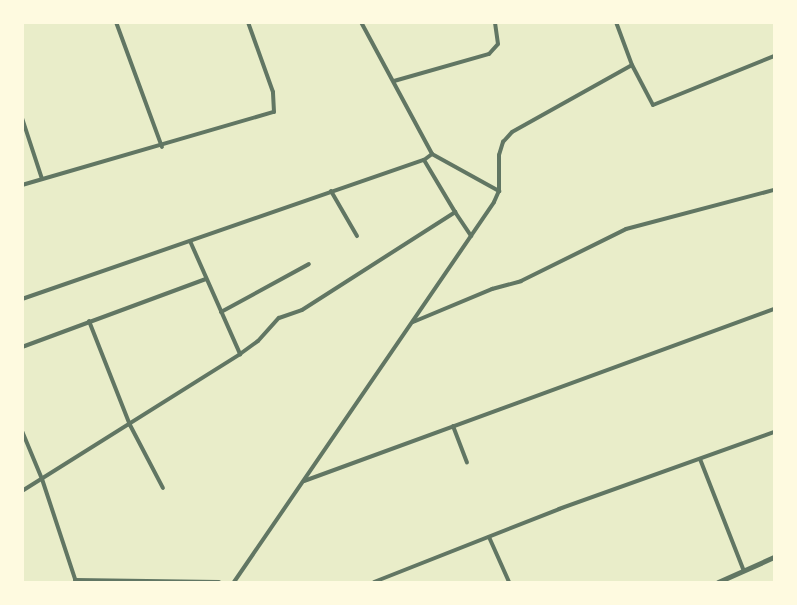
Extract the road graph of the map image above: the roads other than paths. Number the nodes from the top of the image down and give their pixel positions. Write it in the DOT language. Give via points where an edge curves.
graph roads {
  1 [pos="116,22"];
  2 [pos="248,22"];
  3 [pos="361,22"];
  4 [pos="496,22"];
  5 [pos="616,22"];
  6 [pos="774,56"];
  7 [pos="632,65"];
  8 [pos="394,82"];
  9 [pos="22,118"];
  10 [pos="162,147"];
  11 [pos="432,154"];
  12 [pos="424,160"];
  13 [pos="42,179"];
  14 [pos="22,185"];
  15 [pos="774,190"];
  16 [pos="331,191"];
  17 [pos="499,191"];
  18 [pos="455,212"];
  19 [pos="357,236"];
  20 [pos="471,236"];
  21 [pos="190,241"];
  22 [pos="309,264"];
  23 [pos="206,279"];
  24 [pos="22,299"];
  25 [pos="774,309"];
  26 [pos="221,312"];
  27 [pos="89,321"];
  28 [pos="413,322"];
  29 [pos="22,346"];
  30 [pos="240,354"];
  31 [pos="130,425"];
  32 [pos="453,426"];
  33 [pos="22,431"];
  34 [pos="774,432"];
  35 [pos="700,459"];
  36 [pos="467,462"];
  37 [pos="42,479"];
  38 [pos="304,481"];
  39 [pos="163,488"];
  40 [pos="22,491"];
  41 [pos="489,537"];
  42 [pos="774,557"];
  43 [pos="744,571"];
  44 [pos="388,577"];
  45 [pos="76,581"];
  46 [pos="219,582"];
  47 [pos="234,582"];
  48 [pos="374,582"];
  49 [pos="390,582"];
  50 [pos="509,582"];
  51 [pos="718,582"];
  1 -- 10 [label="street"];
  2 -- 10 [label="street" via="273,92 276,110"];
  3 -- 8 [label="street"];
  4 -- 8 [label="street" via="498,44 489,54"];
  5 -- 7 [label="street"];
  6 -- 7 [label="street" via="656,106 651,104"];
  7 -- 17 [label="street" via="507,137 499,155"];
  8 -- 11 [label="street"];
  9 -- 13 [label="street"];
  10 -- 13 [label="street"];
  11 -- 12 [label="street"];
  11 -- 17 [label="street"];
  12 -- 16 [label="street"];
  12 -- 18 [label="street"];
  13 -- 14 [label="street"];
  15 -- 28 [label="street" via="626,229 521,281 492,289"];
  16 -- 19 [label="street"];
  16 -- 21 [label="street"];
  17 -- 20 [label="street"];
  18 -- 20 [label="street"];
  18 -- 30 [label="street" via="302,310 279,318 258,341"];
  20 -- 28 [label="street"];
  21 -- 23 [label="street"];
  21 -- 24 [label="street"];
  22 -- 26 [label="street"];
  23 -- 26 [label="street"];
  23 -- 27 [label="street"];
  25 -- 32 [label="street"];
  26 -- 30 [label="street"];
  27 -- 29 [label="street"];
  27 -- 31 [label="street"];
  28 -- 38 [label="street"];
  30 -- 31 [label="street"];
  31 -- 37 [label="street"];
  31 -- 39 [label="street"];
  32 -- 36 [label="street"];
  32 -- 38 [label="street"];
  33 -- 37 [label="street"];
  34 -- 35 [label="street"];
  35 -- 41 [label="street"];
  35 -- 43 [label="street"];
  37 -- 40 [label="street"];
  37 -- 45 [label="street"];
  38 -- 47 [label="street"];
  41 -- 44 [label="street"];
  41 -- 50 [label="street"];
  42 -- 43 [label="street"];
  43 -- 51 [label="street"];
  44 -- 48 [label="street"];
  44 -- 49 [label="street"];
  45 -- 46 [label="street"];
}
